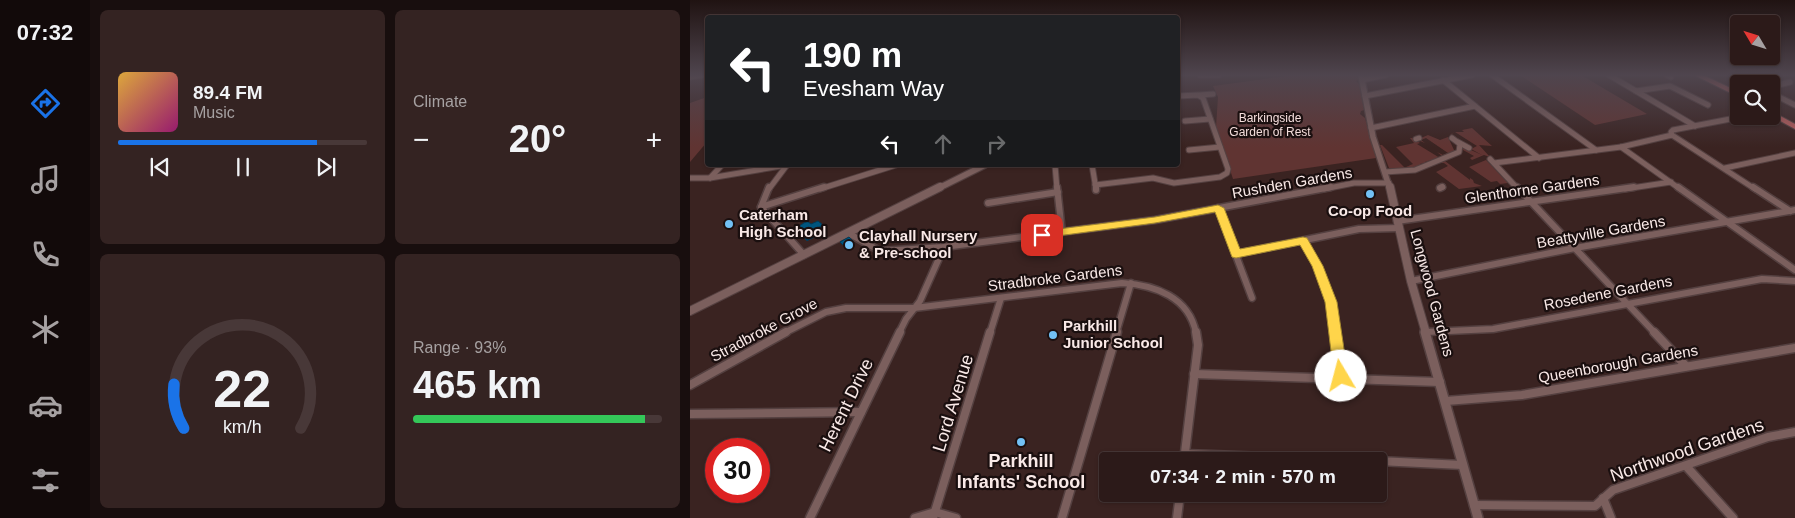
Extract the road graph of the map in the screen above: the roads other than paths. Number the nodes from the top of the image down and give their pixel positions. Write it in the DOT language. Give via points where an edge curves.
graph roads {
  1 [pos="1203,99"];
  2 [pos="1366,99"];
  3 [pos="1466,99"];
  4 [pos="1526,99"];
  5 [pos="1650,99"];
  6 [pos="1697,99"];
  7 [pos="1783,99"];
  8 [pos="1706,103"];
  9 [pos="1795,105"];
  10 [pos="1474,106"];
  11 [pos="1780,118"];
  12 [pos="1210,119"];
  13 [pos="1730,119"];
  14 [pos="1185,121"];
  15 [pos="1793,124"];
  16 [pos="1695,126"];
  17 [pos="1371,128"];
  18 [pos="1672,135"];
  19 [pos="1454,139"];
  20 [pos="1220,147"];
  21 [pos="1622,147"];
  22 [pos="1469,148"];
  23 [pos="1189,150"];
  24 [pos="1596,150"];
  25 [pos="1795,152"];
  26 [pos="1539,158"];
  27 [pos="720,167"];
  28 [pos="775,167"];
  29 [pos="785,167"];
  30 [pos="889,167"];
  31 [pos="981,167"];
  32 [pos="1055,167"];
  33 [pos="1092,167"];
  34 [pos="1725,168"];
  35 [pos="1385,172"];
  36 [pos="690,178"];
  37 [pos="710,178"];
  38 [pos="1671,182"];
  39 [pos="1388,183"];
  40 [pos="1058,192"];
  41 [pos="1532,202"];
  42 [pos="988,203"];
  43 [pos="761,206"];
  44 [pos="1218,208"];
  45 [pos="1792,210"];
  46 [pos="1728,222"];
  47 [pos="1398,225"];
  48 [pos="1062,232"];
  49 [pos="848,233"];
  50 [pos="1303,240"];
  51 [pos="944,247"];
  52 [pos="1575,248"];
  53 [pos="1236,254"];
  54 [pos="804,255"];
  55 [pos="1795,270"];
  56 [pos="1411,281"];
  57 [pos="1795,281"];
  58 [pos="1131,283"];
  59 [pos="1001,298"];
  60 [pos="1252,298"];
  61 [pos="1627,303"];
  62 [pos="914,308"];
  63 [pos="690,311"];
  64 [pos="1426,332"];
  65 [pos="1795,348"];
  66 [pos="1686,366"];
  67 [pos="1194,374"];
  68 [pos="1341,379"];
  69 [pos="1440,382"];
  70 [pos="690,385"];
  71 [pos="1446,401"];
  72 [pos="861,412"];
  73 [pos="690,414"];
  74 [pos="1793,436"];
  75 [pos="1186,452"];
  76 [pos="1387,461"];
  77 [pos="1463,464"];
  78 [pos="1686,466"];
  79 [pos="1603,498"];
  80 [pos="1179,502"];
  81 [pos="1474,505"];
  82 [pos="934,515"];
  83 [pos="810,518"];
  84 [pos="915,518"];
  85 [pos="956,518"];
  86 [pos="1062,518"];
  87 [pos="1178,518"];
  88 [pos="1478,518"];
  89 [pos="1611,518"];
  90 [pos="1733,518"];
  1 -- 12 [label="street"];
  2 -- 17 [label="street, Longwood Gardens"];
  3 -- 10 [label="street"];
  4 -- 24 [label="street"];
  5 -- 16 [label="street"];
  6 -- 8 [label="street"];
  7 -- 9 [label="street"];
  10 -- 17 [label="street"];
  10 -- 26 [label="street"];
  11 -- 15 [label="main road"];
  12 -- 14 [label="street"];
  12 -- 20 [label="street"];
  13 -- 16 [label="street"];
  16 -- 18 [label="street" via="1673,130 1670,132"];
  17 -- 35 [label="street, Longwood Gardens"];
  18 -- 21 [label="street"];
  18 -- 34 [label="street"];
  19 -- 22 [label="street"];
  19 -- 35 [label="street" via="1461,148 1459,152 1420,170"];
  20 -- 23 [label="street"];
  20 -- 33 [label="street" via="1227,173 1174,184 1153,178 1096,188"];
  21 -- 24 [label="street"];
  21 -- 38 [label="street"];
  24 -- 26 [label="street"];
  25 -- 34 [label="street"];
  26 -- 41 [label="street" via="1492,161"];
  27 -- 37 [label="street"];
  28 -- 37 [label="street"];
  29 -- 43 [label="street" via="770,185"];
  30 -- 43 [label="street"];
  31 -- 49 [label="street"];
  32 -- 40 [label="street"];
  34 -- 45 [label="street"];
  35 -- 39 [label="street, Longwood Gardens"];
  36 -- 37 [label="street"];
  38 -- 41 [label="street, Glenthorne Gardens"];
  38 -- 46 [label="street"];
  39 -- 44 [label="street, Rushden Gardens" via="1354,183"];
  39 -- 47 [label="street, Longwood Gardens"];
  40 -- 42 [label="street"];
  40 -- 48 [label="street"];
  41 -- 47 [label="street, Glenthorne Gardens"];
  41 -- 52 [label="street"];
  43 -- 54 [label="street"];
  44 -- 48 [label="street, Rushden Gardens"];
  44 -- 53 [label="street"];
  45 -- 46 [label="street, Beattyville Gardens"];
  46 -- 52 [label="street, Beattyville Gardens"];
  46 -- 55 [label="street"];
  47 -- 50 [label="street, Glenthorne Gardens"];
  47 -- 56 [label="street, Longwood Gardens"];
  48 -- 51 [label="street, Rushden Gardens"];
  49 -- 51 [label="street, Rushden Gardens" via="880,251"];
  49 -- 54 [label="street"];
  50 -- 53 [label="street, Glenthorne Gardens"];
  50 -- 68 [label="street" via="1331,302"];
  51 -- 62 [label="street, Herent Drive"];
  52 -- 56 [label="street, Beattyville Gardens"];
  52 -- 61 [label="street"];
  53 -- 60 [label="street"];
  54 -- 63 [label="street"];
  56 -- 64 [label="street, Longwood Gardens"];
  57 -- 61 [label="street, Rosedene Gardens" via="1762,279"];
  58 -- 59 [label="street, Stradbroke Gardens"];
  58 -- 67 [label="street, Stradbroke Gardens" via="1146,285 1172,296 1184,306 1197,330"];
  58 -- 86 [label="street"];
  59 -- 62 [label="street, Stradbroke Gardens"];
  59 -- 82 [label="street, Lord Avenue"];
  61 -- 64 [label="street, Rosedene Gardens" via="1493,329"];
  61 -- 66 [label="street"];
  62 -- 70 [label="street, Stradbroke Grove" via="846,308 826,312"];
  62 -- 72 [label="street, Herent Drive"];
  64 -- 69 [label="street, Longwood Gardens"];
  65 -- 66 [label="street, Queenborough Gardens"];
  66 -- 71 [label="street, Queenborough Gardens" via="1522,395"];
  67 -- 68 [label="street"];
  67 -- 75 [label="street, Stradbroke Gardens"];
  68 -- 69 [label="street"];
  69 -- 71 [label="street, Longwood Gardens"];
  71 -- 77 [label="street, Longwood Gardens"];
  72 -- 73 [label="street"];
  72 -- 83 [label="street, Herent Drive"];
  74 -- 78 [label="street, Northwood Gardens" via="1768,437"];
  76 -- 77 [label="street"];
  77 -- 81 [label="street, Longwood Gardens"];
  78 -- 79 [label="street, Northwood Gardens" via="1612,490"];
  78 -- 90 [label="street"];
  79 -- 81 [label="street, Northwood Gardens" via="1596,506"];
  79 -- 89 [label="street"];
  80 -- 87 [label="street"];
  81 -- 88 [label="street, Longwood Gardens"];
  82 -- 84 [label="street"];
  82 -- 85 [label="street"];
}
